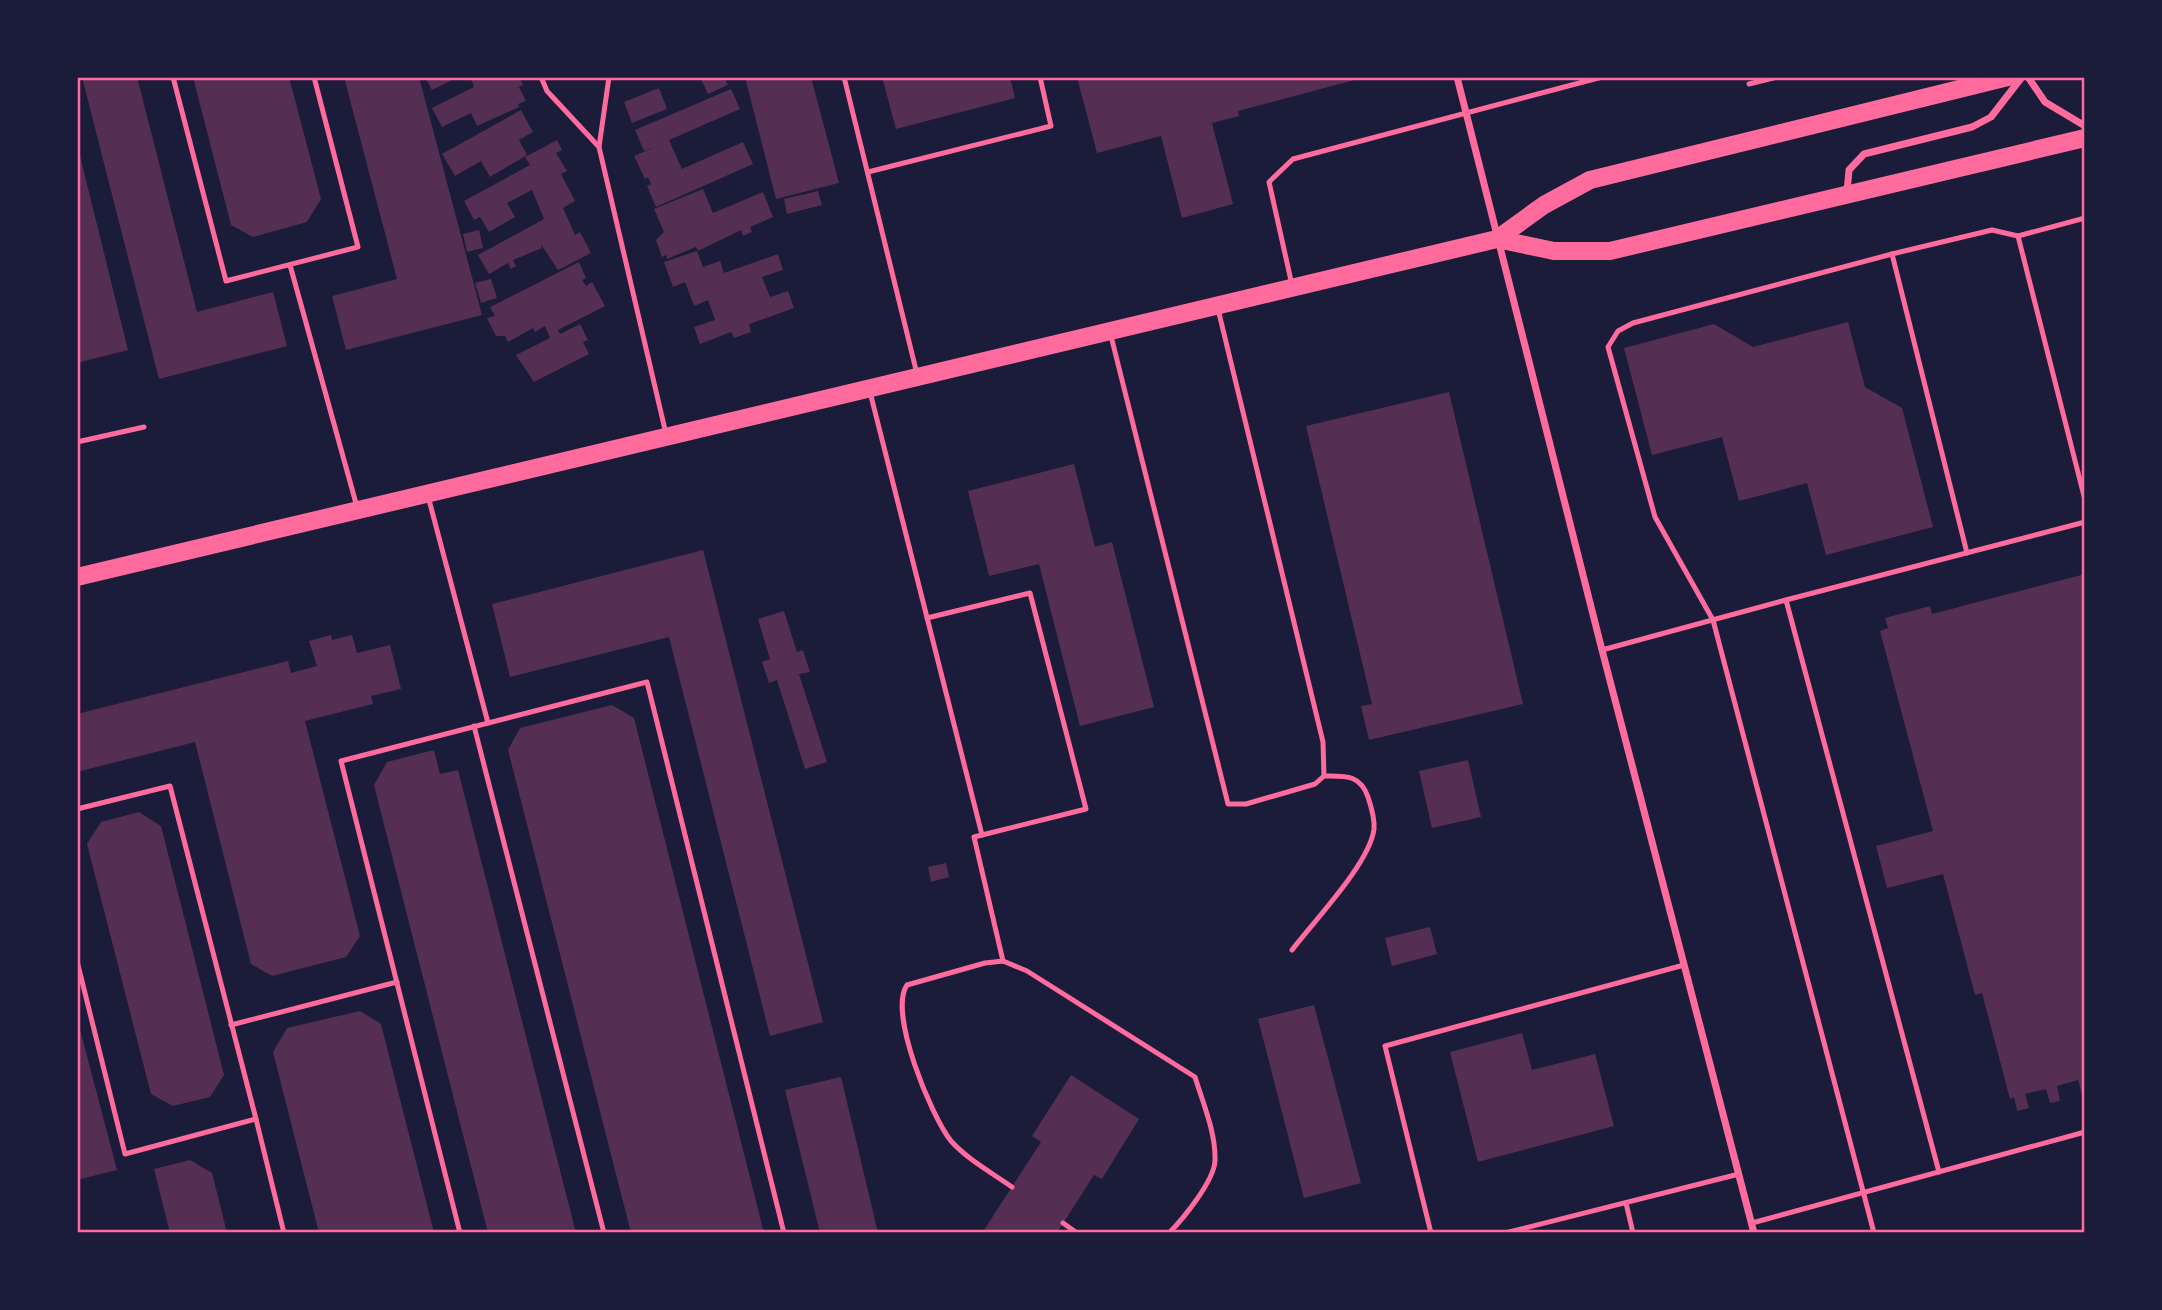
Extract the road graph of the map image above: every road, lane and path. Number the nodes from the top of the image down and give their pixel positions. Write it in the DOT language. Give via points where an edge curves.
graph roads {
  1 [pos="173,77"];
  2 [pos="314,77"];
  3 [pos="541,77"];
  4 [pos="609,77"];
  5 [pos="844,77"];
  6 [pos="1040,77"];
  7 [pos="1457,77"];
  8 [pos="1602,77"];
  9 [pos="1777,77"];
  10 [pos="2008,77"];
  11 [pos="2022,77"];
  12 [pos="2028,77"];
  13 [pos="1749,84"];
  14 [pos="1467,115"];
  15 [pos="2085,126"];
  16 [pos="2085,138"];
  17 [pos="599,147"];
  18 [pos="868,172"];
  19 [pos="1846,196"];
  20 [pos="2085,218"];
  21 [pos="2018,236"];
  22 [pos="1497,239"];
  23 [pos="1892,254"];
  24 [pos="290,265"];
  25 [pos="1293,288"];
  26 [pos="1217,306"];
  27 [pos="1110,331"];
  28 [pos="918,377"];
  29 [pos="869,388"];
  30 [pos="144,427"];
  31 [pos="667,437"];
  32 [pos="77,442"];
  33 [pos="428,493"];
  34 [pos="2085,500"];
  35 [pos="358,510"];
  36 [pos="2085,522"];
  37 [pos="1967,553"];
  38 [pos="77,577"];
  39 [pos="1786,600"];
  40 [pos="927,618"];
  41 [pos="1713,620"];
  42 [pos="1602,650"];
  43 [pos="488,723"];
  44 [pos="474,726"];
  45 [pos="1324,776"];
  46 [pos="77,809"];
  47 [pos="982,835"];
  48 [pos="1292,950"];
  49 [pos="77,961"];
  50 [pos="1003,961"];
  51 [pos="1684,965"];
  52 [pos="397,982"];
  53 [pos="231,1025"];
  54 [pos="256,1118"];
  55 [pos="2085,1132"];
  56 [pos="1939,1172"];
  57 [pos="1739,1174"];
  58 [pos="1012,1187"];
  59 [pos="1863,1192"];
  60 [pos="1626,1203"];
  61 [pos="1063,1223"];
  62 [pos="1752,1223"];
  63 [pos="284,1233"];
  64 [pos="460,1233"];
  65 [pos="604,1233"];
  66 [pos="784,1233"];
  67 [pos="1077,1233"];
  68 [pos="1169,1233"];
  69 [pos="1432,1233"];
  70 [pos="1505,1233"];
  71 [pos="1633,1233"];
  72 [pos="1754,1233"];
  73 [pos="1874,1233"];
  1 -- 24 [label="lane" via="226,281"];
  2 -- 24 [label="lane" via="358,247"];
  3 -- 17 [label="lane" via="547,91"];
  4 -- 17 [label="lane"];
  5 -- 18 [label="lane"];
  6 -- 18 [label="lane" via="1051,126"];
  7 -- 14 [label="street"];
  8 -- 14 [label="lane"];
  9 -- 13 [label="lane"];
  10 -- 22 [label="main road" via="1590,180 1544,205"];
  11 -- 19 [label="street" via="1991,117 1972,127 1864,154 1849,170"];
  12 -- 15 [label="street" via="2045,102"];
  14 -- 22 [label="street"];
  14 -- 25 [label="lane" via="1293,159 1269,182"];
  16 -- 19 [label="main road"];
  17 -- 31 [label="lane"];
  18 -- 28 [label="lane"];
  19 -- 22 [label="main road" via="1610,251 1554,251"];
  20 -- 21 [label="lane"];
  21 -- 23 [label="lane" via="1992,230"];
  21 -- 34 [label="lane"];
  22 -- 25 [label="main road"];
  22 -- 42 [label="street"];
  23 -- 37 [label="lane"];
  23 -- 41 [label="lane" via="1633,323 1618,331 1608,347 1655,517"];
  24 -- 35 [label="lane"];
  25 -- 26 [label="main road"];
  26 -- 27 [label="main road"];
  26 -- 45 [label="lane" via="1323,742"];
  27 -- 28 [label="main road"];
  27 -- 45 [label="lane" via="1228,804 1246,804 1315,784"];
  28 -- 29 [label="main road"];
  29 -- 31 [label="main road"];
  29 -- 40 [label="lane"];
  30 -- 32 [label="lane"];
  31 -- 33 [label="main road"];
  33 -- 35 [label="main road"];
  33 -- 43 [label="lane"];
  35 -- 38 [label="main road"];
  36 -- 37 [label="lane"];
  37 -- 39 [label="lane"];
  39 -- 41 [label="lane"];
  39 -- 56 [label="lane"];
  40 -- 47 [label="lane"];
  40 -- 47 [label="lane" via="1030,593 1086,809"];
  41 -- 42 [label="lane"];
  41 -- 59 [label="lane"];
  42 -- 51 [label="street"];
  43 -- 44 [label="lane"];
  43 -- 66 [label="lane" via="648,682"];
  44 -- 52 [label="lane" via="341,761"];
  44 -- 65 [label="lane"];
  45 -- 48 [label="lane" via="1357,779 1366,790 1374,828 1362,861"];
  46 -- 53 [label="lane" via="170,786"];
  47 -- 50 [label="lane" via="974,837"];
  49 -- 54 [label="lane" via="125,1154"];
  50 -- 58 [label="lane" via="907,985 900,1000 918,1079 937,1122 954,1144"];
  50 -- 68 [label="lane" via="1027,971 1195,1077 1215,1163 1211,1177"];
  51 -- 57 [label="street"];
  51 -- 69 [label="lane" via="1385,1046"];
  52 -- 53 [label="lane"];
  52 -- 64 [label="lane"];
  53 -- 54 [label="lane"];
  54 -- 63 [label="lane"];
  55 -- 56 [label="lane"];
  56 -- 59 [label="lane"];
  57 -- 60 [label="lane"];
  57 -- 62 [label="street"];
  59 -- 62 [label="lane"];
  59 -- 73 [label="lane"];
  60 -- 70 [label="lane"];
  60 -- 71 [label="lane"];
  61 -- 67 [label="lane"];
  62 -- 72 [label="street"];
}
